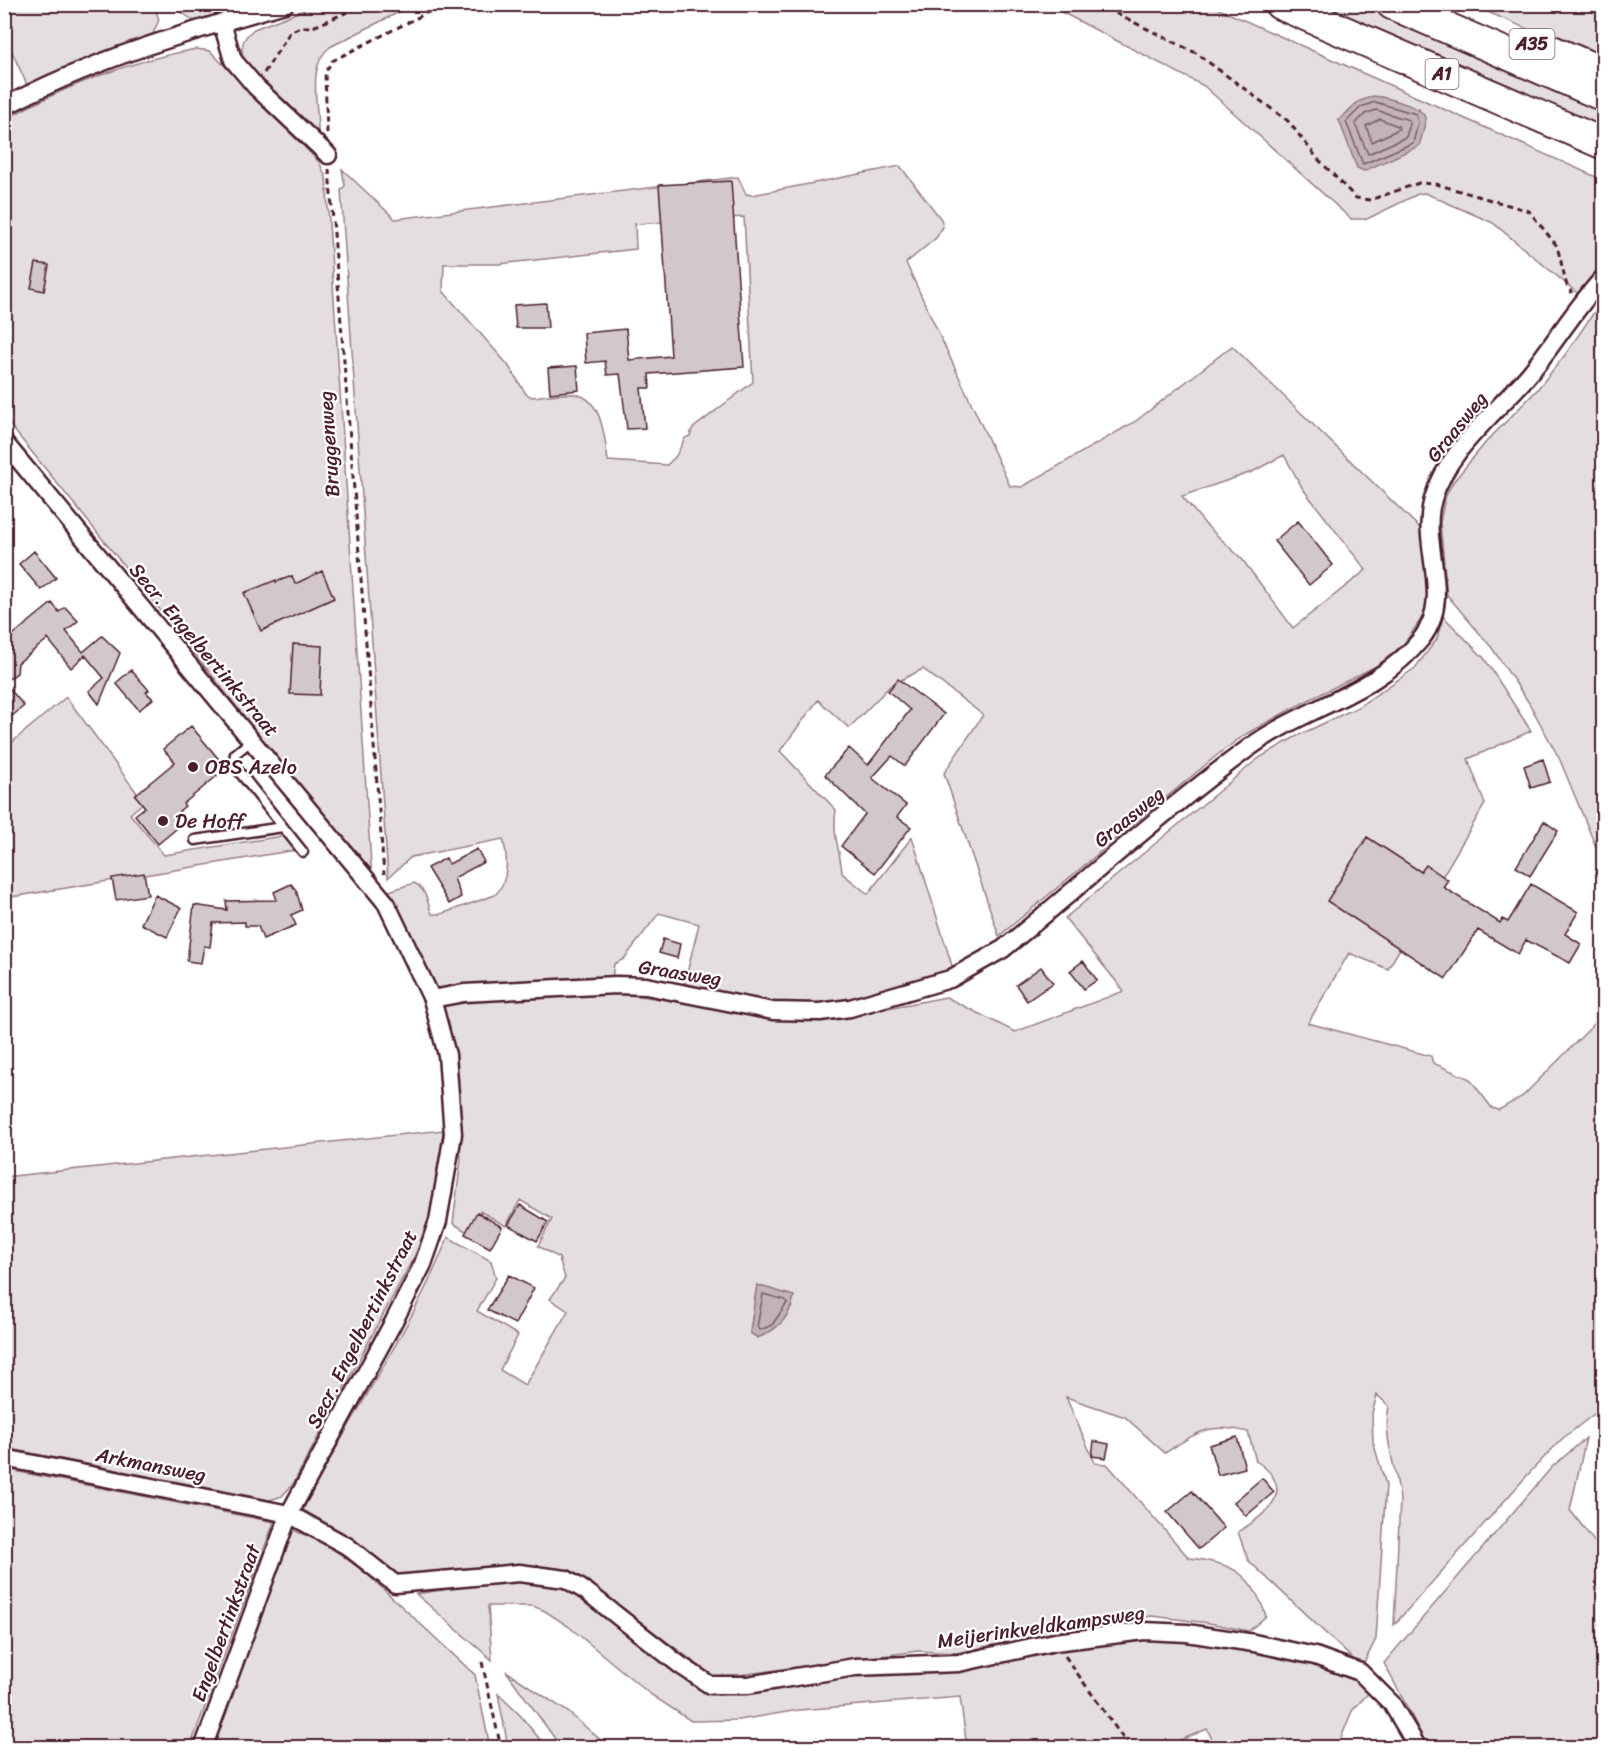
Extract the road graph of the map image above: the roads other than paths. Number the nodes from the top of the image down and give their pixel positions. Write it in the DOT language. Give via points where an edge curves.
graph roads {
  1 [pos="285,4"];
  2 [pos="1280,4"];
  3 [pos="1392,4"];
  4 [pos="222,23"];
  5 [pos="1456,32"];
  6 [pos="1604,73"];
  7 [pos="1604,96"];
  8 [pos="4,107"];
  9 [pos="1604,144"];
  10 [pos="328,155"];
  11 [pos="1604,277"];
  12 [pos="4,442"];
  13 [pos="252,740"];
  14 [pos="283,827"];
  15 [pos="195,840"];
  16 [pos="303,852"];
  17 [pos="432,999"];
  18 [pos="4,1458"];
  19 [pos="289,1514"];
  20 [pos="203,1748"];
  21 [pos="1418,1748"];
  1 -- 4 [label="street"];
  2 -- 9 [label="highway, A1"];
  3 -- 5 [label="highway, A1"];
  4 -- 8 [label="street" via="79,70"];
  4 -- 10 [label="street" via="233,60"];
  5 -- 6 [label="highway, A35" via="1539,45"];
  5 -- 7 [label="highway, A1"];
  11 -- 17 [label="street, Graasweg" via="1532,370 1455,456 1437,487 1430,529 1437,602 1431,624 1411,651 1351,694 1251,746 1003,949 982,962 950,979 850,1008 820,1012 773,1011 646,986 464,993"];
  12 -- 13 [label="street, Secr. Engelbertinkstraat"];
  13 -- 14 [label="lane" via="235,754 233,764"];
  13 -- 17 [label="street, Secr. Engelbertinkstraat" via="386,903"];
  14 -- 15 [label="lane"];
  14 -- 16 [label="lane"];
  17 -- 19 [label="street, Secr. Engelbertinkstraat" via="447,1055 453,1134 438,1221 423,1264"];
  18 -- 19 [label="street, Arkmansweg"];
  19 -- 20 [label="street, Engelbertinkstraat"];
  19 -- 21 [label="street, Meijerinkveldkampsweg" via="347,1546 396,1584 519,1573 566,1579 710,1685 748,1685 855,1667 959,1663 1055,1642 1144,1631 1187,1633 1315,1656 1360,1672 1392,1704"];
}
